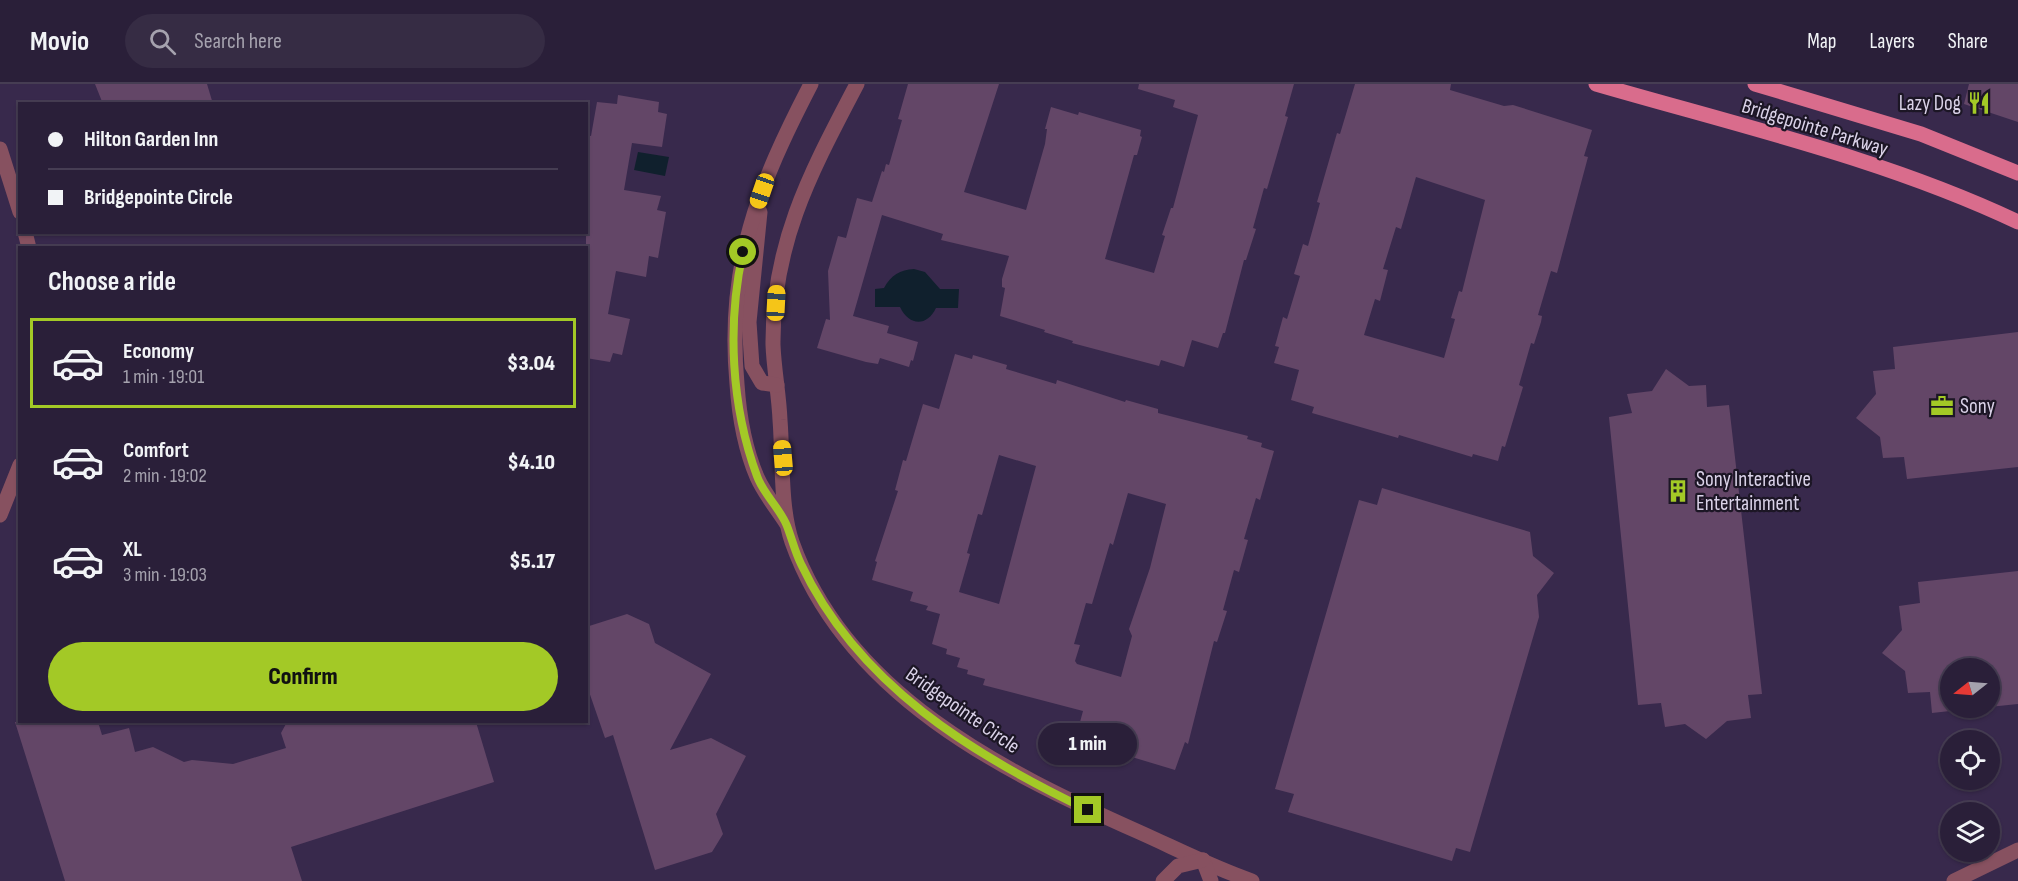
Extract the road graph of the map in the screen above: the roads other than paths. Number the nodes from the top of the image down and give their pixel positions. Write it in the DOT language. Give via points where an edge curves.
graph roads {
  1 [pos="811,84"];
  2 [pos="857,84"];
  3 [pos="1596,84"];
  4 [pos="1755,84"];
  5 [pos="0,149"];
  6 [pos="2018,173"];
  7 [pos="762,191"];
  8 [pos="18,206"];
  9 [pos="2018,222"];
  10 [pos="777,386"];
  11 [pos="18,470"];
  12 [pos="0,514"];
  13 [pos="787,525"];
  14 [pos="2018,850"];
  15 [pos="1203,860"];
  16 [pos="1163,881"];
  17 [pos="1211,881"];
  18 [pos="1252,881"];
  19 [pos="1954,881"];
  1 -- 7 [label="street, Bridgepointe Circle" via="775,155"];
  2 -- 10 [label="street, Bridgepointe Circle" via="811,172 790,226 777,281 773,346"];
  3 -- 9 [label="main road, Bridgepointe Parkway" via="1882,169 1950,192"];
  4 -- 6 [label="main road, Bridgepointe Parkway" via="1904,129"];
  5 -- 8 [label="street"];
  7 -- 10 [label="street" via="749,322 752,366 762,383"];
  7 -- 13 [label="street, Bridgepointe Circle" via="739,273 733,347 739,412 757,477"];
  10 -- 13 [label="street, Bridgepointe Circle"];
  11 -- 12 [label="street"];
  13 -- 15 [label="street, Bridgepointe Circle" via="801,564 834,620 875,670 911,703 975,749 1041,787"];
  14 -- 19 [label="street"];
  15 -- 16 [label="street" via="1178,866"];
  15 -- 17 [label="street"];
  15 -- 18 [label="street, Bridgepointe Circle"];
}
